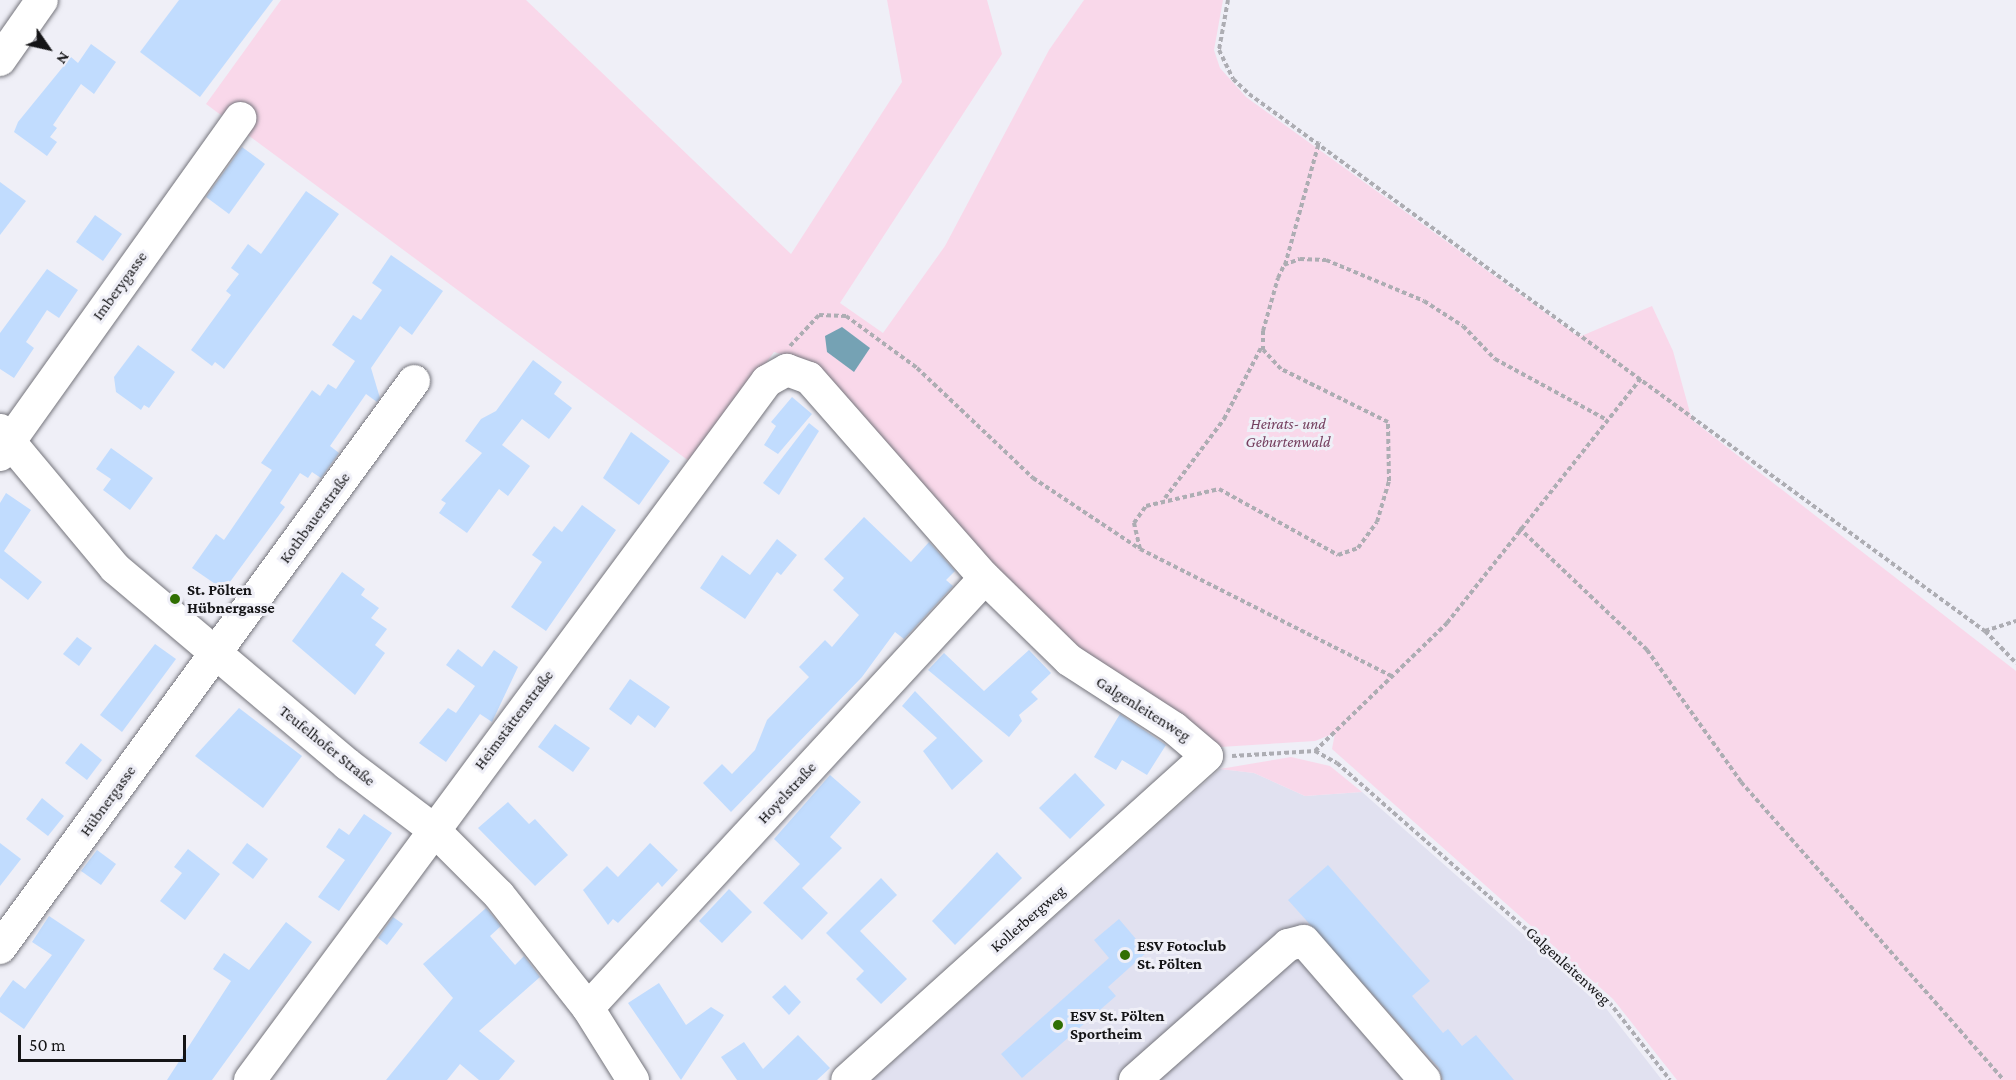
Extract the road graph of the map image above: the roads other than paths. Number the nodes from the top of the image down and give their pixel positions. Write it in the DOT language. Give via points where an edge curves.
graph roads {
  1 [pos="42,0"];
  2 [pos="0,60"];
  3 [pos="240,118"];
  4 [pos="787,369"];
  5 [pos="414,381"];
  6 [pos="3,442"];
  7 [pos="985,578"];
  8 [pos="215,654"];
  9 [pos="1207,756"];
  10 [pos="433,829"];
  11 [pos="0,948"];
  12 [pos="588,1008"];
  13 [pos="250,1080"];
  14 [pos="633,1080"];
  15 [pos="847,1080"];
  16 [pos="1135,1080"];
  17 [pos="1425,1080"];
  1 -- 2 [label="street"];
  3 -- 6 [label="street, Imberygasse"];
  4 -- 7 [label="street, Galgenleitenweg" via="809,378"];
  4 -- 10 [label="street, Heimstättenstraße" via="767,381"];
  5 -- 8 [label="street, Kothbauerstraße"];
  6 -- 8 [label="street, Teufelhofer Straße" via="115,568"];
  7 -- 9 [label="street, Galgenleitenweg" via="1069,660 1174,728"];
  7 -- 12 [label="street, Hoyelstraße"];
  8 -- 10 [label="street, Teufelhofer Straße"];
  8 -- 11 [label="street, Hübnergasse"];
  9 -- 15 [label="street, Kollerbergweg"];
  10 -- 12 [label="street, Teufelhofer Straße" via="499,896"];
  10 -- 13 [label="street, Heimstättenstraße"];
  12 -- 14 [label="street, Teufelhofer Straße"];
  16 -- 17 [label="street" via="1288,945 1304,941"];
}
